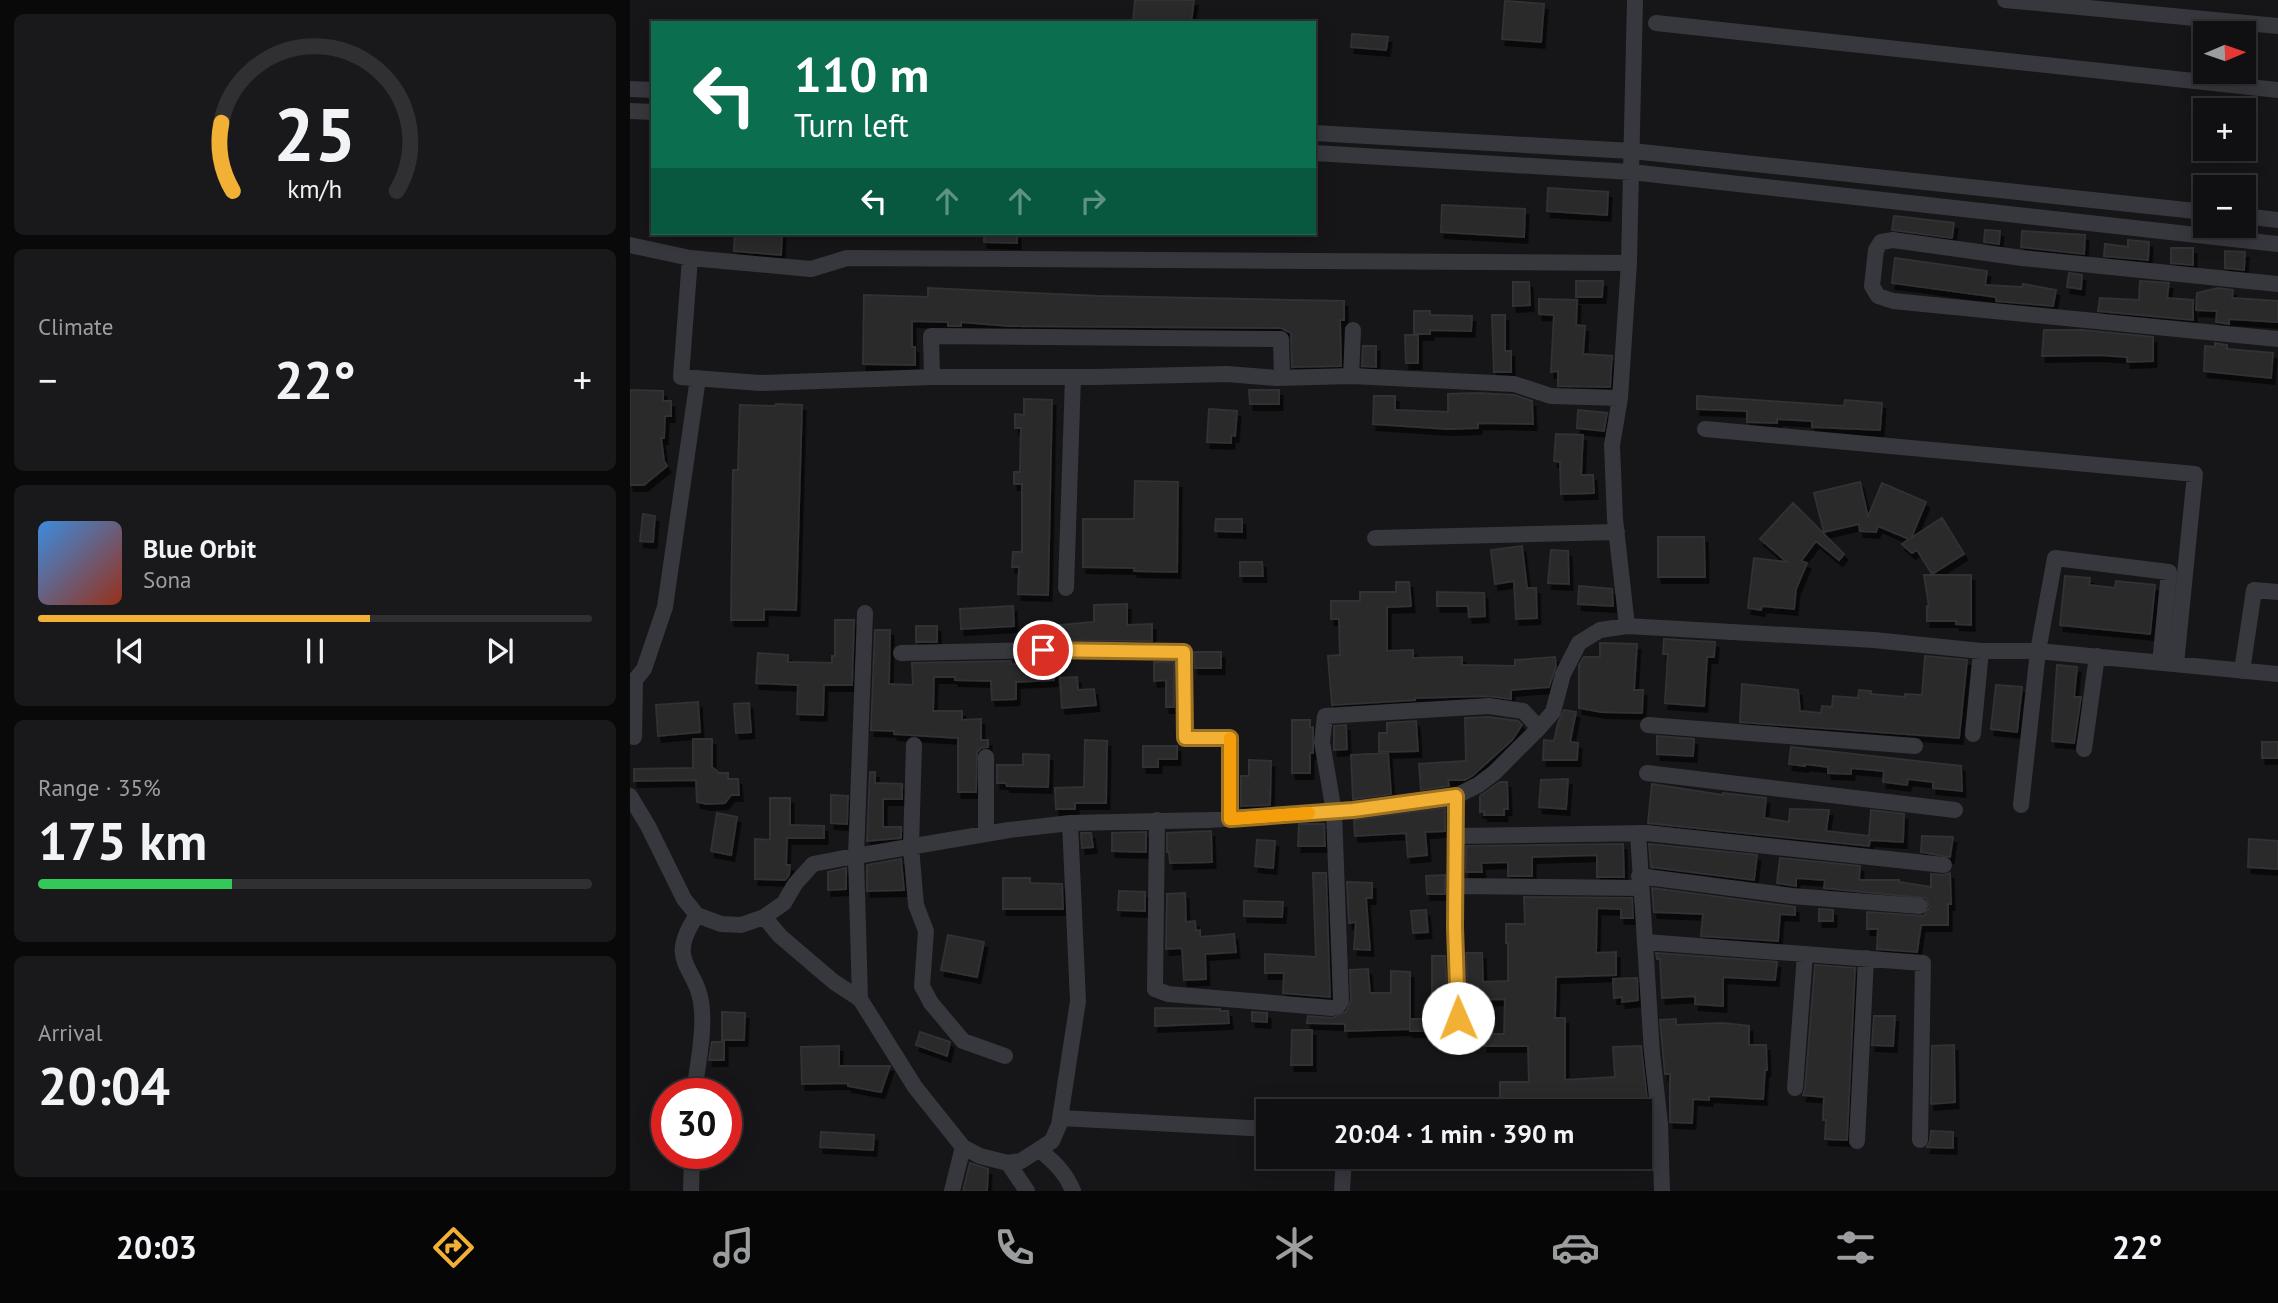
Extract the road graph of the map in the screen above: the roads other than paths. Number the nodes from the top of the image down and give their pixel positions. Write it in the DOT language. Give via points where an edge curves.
graph roads {
  1 [pos="1636,0"];
  2 [pos="2005,0"];
  3 [pos="1656,23"];
  4 [pos="2278,26"];
  5 [pos="630,89"];
  6 [pos="651,90"];
  7 [pos="2278,90"];
  8 [pos="630,111"];
  9 [pos="651,112"];
  10 [pos="1316,133"];
  11 [pos="1632,151"];
  12 [pos="1316,153"];
  13 [pos="1631,172"];
  14 [pos="2193,211"];
  15 [pos="2256,217"];
  16 [pos="2278,220"];
  17 [pos="2278,244"];
  18 [pos="630,245"];
  19 [pos="690,258"];
  20 [pos="1629,263"];
  21 [pos="2278,284"];
  22 [pos="1353,330"];
  23 [pos="2278,339"];
  24 [pos="1351,376"];
  25 [pos="932,377"];
  26 [pos="1073,377"];
  27 [pos="698,378"];
  28 [pos="1282,378"];
  29 [pos="1620,398"];
  30 [pos="1705,429"];
  31 [pos="1617,533"];
  32 [pos="1375,538"];
  33 [pos="1066,588"];
  34 [pos="2278,592"];
  35 [pos="865,613"];
  36 [pos="1627,626"];
  37 [pos="1981,651"];
  38 [pos="2038,652"];
  39 [pos="901,653"];
  40 [pos="2097,656"];
  41 [pos="2168,664"];
  42 [pos="2242,671"];
  43 [pos="2278,674"];
  44 [pos="632,684"];
  45 [pos="1648,725"];
  46 [pos="1539,728"];
  47 [pos="1973,734"];
  48 [pos="634,737"];
  49 [pos="914,745"];
  50 [pos="1915,746"];
  51 [pos="2084,750"];
  52 [pos="986,758"];
  53 [pos="1647,773"];
  54 [pos="630,796"];
  55 [pos="1456,796"];
  56 [pos="2021,806"];
  57 [pos="1955,810"];
  58 [pos="1334,811"];
  59 [pos="1230,819"];
  60 [pos="1157,820"];
  61 [pos="1070,822"];
  62 [pos="1637,833"];
  63 [pos="986,834"];
  64 [pos="1456,836"];
  65 [pos="911,847"];
  66 [pos="856,857"];
  67 [pos="1944,865"];
  68 [pos="1640,882"];
  69 [pos="1456,886"];
  70 [pos="1920,906"];
  71 [pos="697,915"];
  72 [pos="764,917"];
  73 [pos="1646,942"];
  74 [pos="1805,954"];
  75 [pos="1866,958"];
  76 [pos="860,999"];
  77 [pos="1458,1018"];
  78 [pos="1004,1056"];
  79 [pos="696,1078"];
  80 [pos="1795,1088"];
  81 [pos="1060,1118"];
  82 [pos="1256,1128"];
  83 [pos="1920,1140"];
  84 [pos="1857,1141"];
  85 [pos="963,1147"];
  86 [pos="1040,1150"];
  87 [pos="1008,1163"];
  88 [pos="692,1169"];
  89 [pos="1343,1169"];
  90 [pos="691,1191"];
  91 [pos="951,1191"];
  92 [pos="1027,1191"];
  93 [pos="1073,1191"];
  94 [pos="1342,1191"];
  95 [pos="1662,1191"];
  1 -- 11 [label="street"];
  2 -- 4 [label="street"];
  3 -- 7 [label="street"];
  5 -- 6 [label="street"];
  8 -- 9 [label="street"];
  10 -- 11 [label="street"];
  11 -- 13 [label="street"];
  11 -- 14 [label="street"];
  12 -- 13 [label="street"];
  13 -- 17 [label="street"];
  13 -- 20 [label="street"];
  15 -- 16 [label="street"];
  18 -- 19 [label="street"];
  19 -- 20 [label="street" via="811,269 847,258"];
  19 -- 27 [label="street" via="681,377"];
  20 -- 29 [label="street"];
  21 -- 23 [label="street" via="1894,240 1881,242 1876,250 1872,286 1878,296 1892,301"];
  22 -- 24 [label="street"];
  24 -- 28 [label="street"];
  24 -- 29 [label="street" via="1514,384 1551,396"];
  25 -- 26 [label="street"];
  25 -- 27 [label="street" via="760,383"];
  25 -- 28 [label="street" via="931,336 997,336 1281,339"];
  26 -- 28 [label="street" via="1227,374"];
  26 -- 33 [label="street"];
  27 -- 44 [label="street" via="665,607 644,669"];
  29 -- 31 [label="street" via="1612,445"];
  30 -- 41 [label="street" via="2195,474"];
  31 -- 32 [label="street"];
  31 -- 36 [label="street"];
  34 -- 42 [label="street" via="2254,590"];
  35 -- 66 [label="street"];
  36 -- 37 [label="street"];
  36 -- 46 [label="street" via="1600,630 1579,643 1563,674 1553,712"];
  37 -- 38 [label="street"];
  37 -- 47 [label="street"];
  38 -- 40 [label="street"];
  38 -- 41 [label="street" via="2055,558 2169,572"];
  38 -- 56 [label="street"];
  39 -- 59 [label="street" via="1184,652 1185,738 1230,738"];
  40 -- 41 [label="street"];
  40 -- 51 [label="street"];
  41 -- 42 [label="street"];
  42 -- 43 [label="street"];
  44 -- 48 [label="street"];
  45 -- 50 [label="street"];
  46 -- 55 [label="street" via="1494,773"];
  46 -- 58 [label="street" via="1522,711 1489,706 1325,716 1322,742"];
  49 -- 65 [label="street"];
  52 -- 63 [label="street"];
  53 -- 57 [label="street"];
  54 -- 71 [label="street"];
  55 -- 58 [label="street"];
  55 -- 64 [label="street"];
  58 -- 59 [label="street"];
  58 -- 60 [label="street" via="1341,1001 1332,1007 1168,994 1155,989"];
  59 -- 60 [label="street"];
  60 -- 61 [label="street"];
  61 -- 63 [label="street"];
  61 -- 81 [label="street" via="1078,1000"];
  62 -- 64 [label="street"];
  62 -- 67 [label="street"];
  62 -- 68 [label="street"];
  63 -- 65 [label="street"];
  64 -- 69 [label="street"];
  65 -- 66 [label="street"];
  65 -- 78 [label="street" via="916,905 926,931 921,977 924,993 963,1041"];
  66 -- 72 [label="street" via="813,864 784,903"];
  66 -- 76 [label="street"];
  68 -- 69 [label="street"];
  68 -- 70 [label="street"];
  68 -- 73 [label="street"];
  69 -- 77 [label="street"];
  71 -- 72 [label="street" via="741,925"];
  71 -- 79 [label="street" via="682,946 702,1011"];
  72 -- 76 [label="street" via="780,936"];
  73 -- 74 [label="street"];
  73 -- 95 [label="street"];
  74 -- 75 [label="street"];
  74 -- 80 [label="street"];
  75 -- 83 [label="street" via="1923,962"];
  75 -- 84 [label="street"];
  76 -- 85 [label="street" via="915,1087"];
  81 -- 82 [label="street"];
  81 -- 86 [label="street" via="1052,1141"];
  85 -- 87 [label="street"];
  85 -- 91 [label="street"];
  86 -- 87 [label="street"];
  86 -- 93 [label="street" via="1058,1165"];
  87 -- 92 [label="street"];
  88 -- 90 [label="street"];
  89 -- 94 [label="street"];
}
